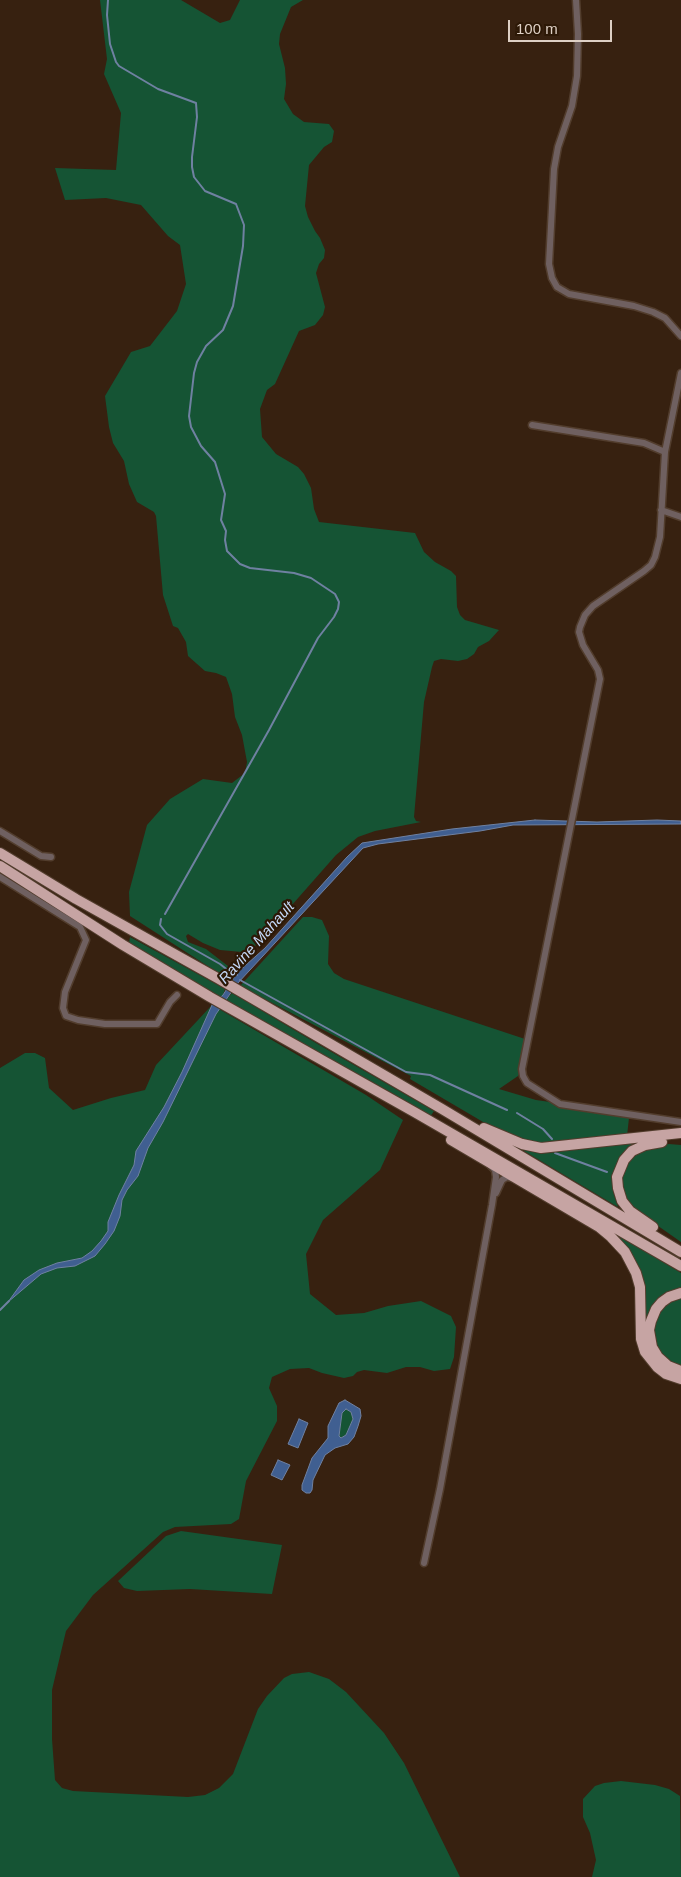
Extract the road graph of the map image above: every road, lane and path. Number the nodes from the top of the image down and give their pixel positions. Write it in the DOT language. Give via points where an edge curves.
graph roads {
  1 [pos="576,0"];
  2 [pos="681,336"];
  3 [pos="681,374"];
  4 [pos="532,425"];
  5 [pos="665,452"];
  6 [pos="661,510"];
  7 [pos="681,517"];
  8 [pos="0,831"];
  9 [pos="0,853"];
  10 [pos="51,857"];
  11 [pos="0,866"];
  12 [pos="0,878"];
  13 [pos="177,995"];
  14 [pos="349,1075"];
  15 [pos="442,1109"];
  16 [pos="681,1122"];
  17 [pos="681,1133"];
  18 [pos="681,1139"];
  19 [pos="478,1157"];
  20 [pos="515,1178"];
  21 [pos="492,1206"];
  22 [pos="681,1251"];
  23 [pos="681,1266"];
  24 [pos="681,1292"];
  25 [pos="681,1371"];
  26 [pos="681,1379"];
  27 [pos="424,1563"];
  1 -- 2 [label="street" via="577,76 554,169 549,264 552,278 569,294 653,312 665,318"];
  3 -- 5 [label="street"];
  4 -- 5 [label="street" via="644,443"];
  5 -- 6 [label="street"];
  6 -- 7 [label="street"];
  6 -- 16 [label="street" via="659,545 651,565 593,606 580,627 583,645 600,679 522,1065 527,1083 560,1104"];
  8 -- 10 [label="street" via="41,856"];
  9 -- 15 [label="highway"];
  11 -- 14 [label="highway" via="123,945"];
  12 -- 13 [label="street" via="80,927 86,940 65,992 63,1008 66,1016 104,1024 157,1024"];
  14 -- 19 [label="highway"];
  14 -- 23 [label="highway"];
  15 -- 17 [label="highway" via="510,1140 536,1148"];
  15 -- 22 [label="highway"];
  18 -- 22 [label="highway" via="646,1145 632,1152 619,1168 617,1183 630,1211"];
  19 -- 20 [label="highway"];
  19 -- 21 [label="street" via="495,1173"];
  20 -- 21 [label="street" via="502,1180"];
  20 -- 26 [label="highway" via="599,1227 625,1252 640,1287 645,1352 666,1374"];
  21 -- 27 [label="street"];
  24 -- 25 [label="highway" via="669,1297 656,1309 649,1330 652,1347 658,1356 668,1366"];
}
